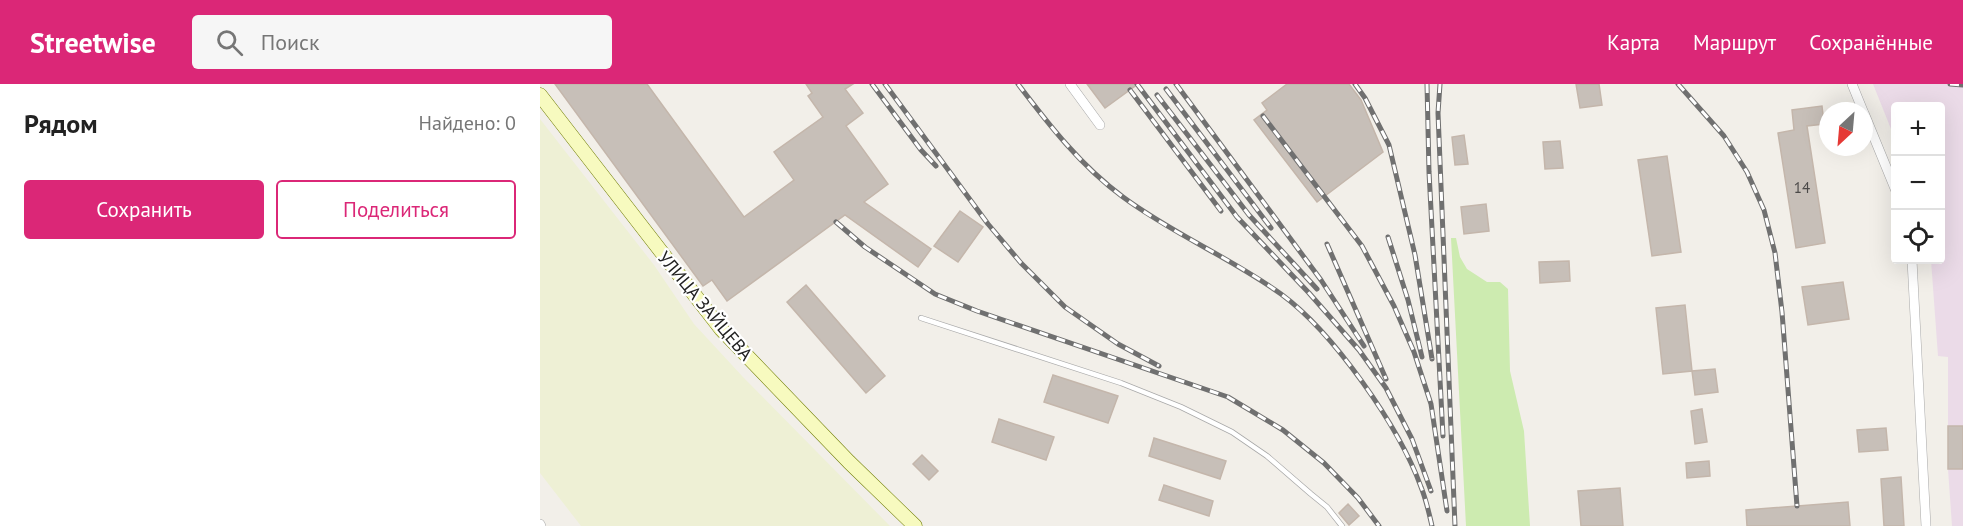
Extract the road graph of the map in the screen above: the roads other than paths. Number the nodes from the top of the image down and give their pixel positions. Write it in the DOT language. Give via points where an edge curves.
graph roads {
  1 [pos="1070,84"];
  2 [pos="1852,84"];
  3 [pos="540,95"];
  4 [pos="1860,102"];
  5 [pos="1100,124"];
  6 [pos="1873,134"];
  7 [pos="1891,179"];
  8 [pos="1912,264"];
  9 [pos="921,318"];
  10 [pos="915,526"];
  11 [pos="1342,526"];
  12 [pos="1926,526"];
  1 -- 5 [label="street"];
  2 -- 4 [label="street"];
  3 -- 10 [label="street, УЛИЦА ЗАЙЦЕВА" via="720,330"];
  6 -- 7 [label="street"];
  8 -- 12 [label="street"];
  9 -- 11 [label="lane" via="1121,383 1232,432 1327,507"];
}
